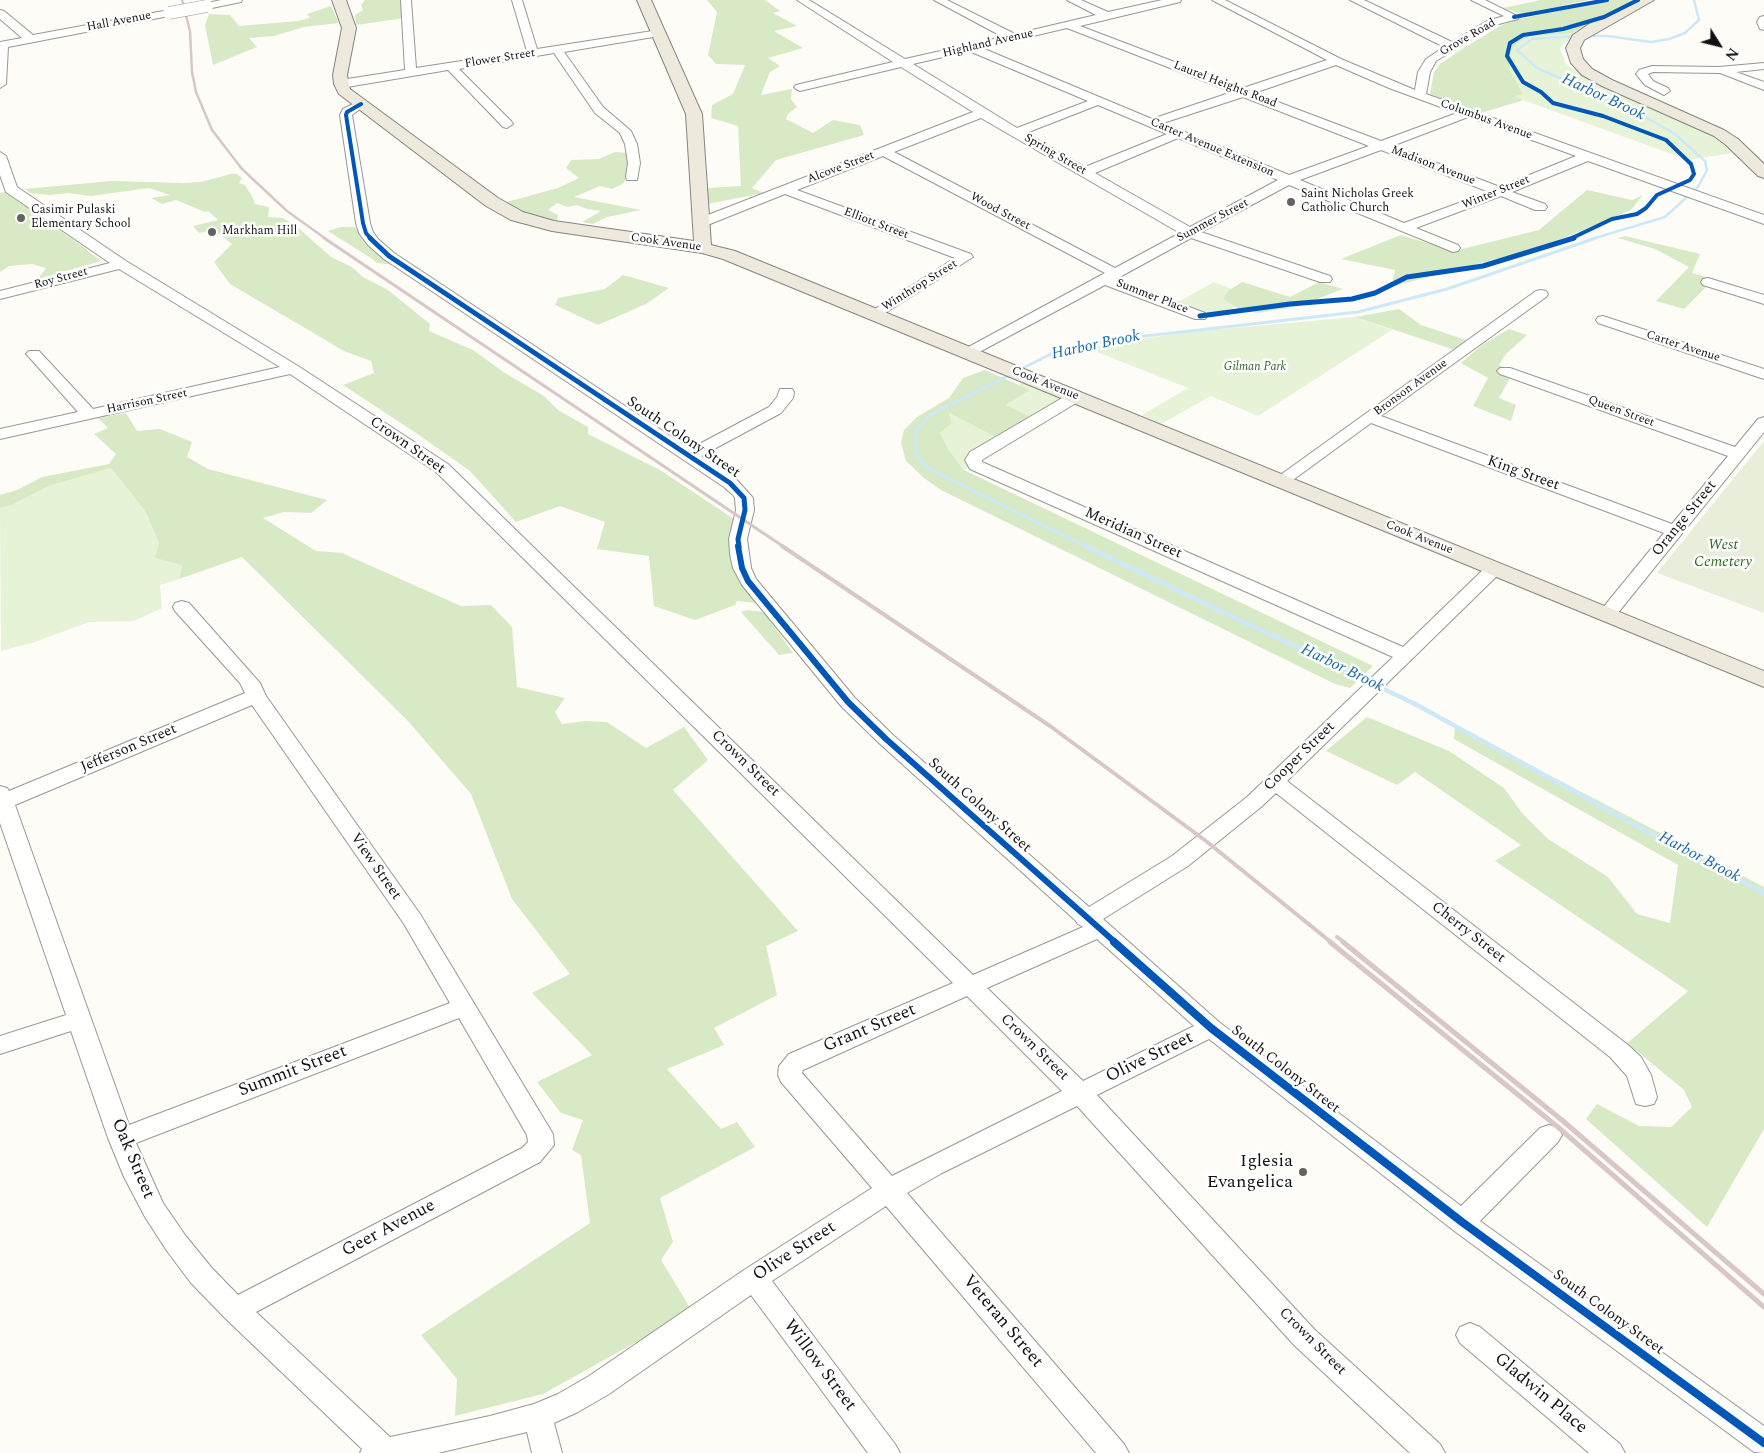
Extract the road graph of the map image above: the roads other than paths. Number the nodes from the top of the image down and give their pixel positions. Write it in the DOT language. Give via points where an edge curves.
graph roads {
  1 [pos="237,0"];
  2 [pos="340,0"];
  3 [pos="406,0"];
  4 [pos="517,0"];
  5 [pos="644,0"];
  6 [pos="802,0"];
  7 [pos="939,0"];
  8 [pos="1072,0"];
  9 [pos="1176,0"];
  10 [pos="1217,0"];
  11 [pos="1355,0"];
  12 [pos="1476,0"];
  13 [pos="1647,0"];
  14 [pos="0,12"];
  15 [pos="1107,16"];
  16 [pos="1764,19"];
  17 [pos="1068,25"];
  18 [pos="1764,27"];
  19 [pos="659,32"];
  20 [pos="1015,38"];
  21 [pos="30,40"];
  22 [pos="2,45"];
  23 [pos="1454,47"];
  24 [pos="971,48"];
  25 [pos="557,50"];
  26 [pos="533,53"];
  27 [pos="1337,61"];
  28 [pos="902,64"];
  29 [pos="1764,66"];
  30 [pos="451,67"];
  31 [pos="1719,70"];
  32 [pos="411,73"];
  33 [pos="0,84"];
  34 [pos="341,84"];
  35 [pos="1764,86"];
  36 [pos="800,87"];
  37 [pos="1664,91"];
  38 [pos="1243,92"];
  39 [pos="1420,96"];
  40 [pos="1098,101"];
  41 [pos="361,104"];
  42 [pos="982,113"];
  43 [pos="1469,113"];
  44 [pos="1152,123"];
  45 [pos="506,124"];
  46 [pos="1016,133"];
  47 [pos="1177,134"];
  48 [pos="1382,146"];
  49 [pos="885,152"];
  50 [pos="0,156"];
  51 [pos="1588,156"];
  52 [pos="1085,172"];
  53 [pos="1764,173"];
  54 [pos="632,177"];
  55 [pos="1288,180"];
  56 [pos="786,190"];
  57 [pos="1501,192"];
  58 [pos="1540,207"];
  59 [pos="1764,220"];
  60 [pos="700,223"];
  61 [pos="1404,228"];
  62 [pos="1190,233"];
  63 [pos="702,248"];
  64 [pos="1453,248"];
  65 [pos="966,257"];
  66 [pos="121,264"];
  67 [pos="1109,276"];
  68 [pos="1325,279"];
  69 [pos="1708,282"];
  70 [pos="1541,294"];
  71 [pos="0,295"];
  72 [pos="1764,300"];
  73 [pos="874,314"];
  74 [pos="1200,316"];
  75 [pos="1603,320"];
  76 [pos="968,353"];
  77 [pos="34,354"];
  78 [pos="293,369"];
  79 [pos="1505,371"];
  80 [pos="1764,374"];
  81 [pos="786,392"];
  82 [pos="1075,397"];
  83 [pos="89,414"];
  84 [pos="1370,417"];
  85 [pos="1764,422"];
  86 [pos="0,434"];
  87 [pos="1738,454"];
  88 [pos="689,456"];
  89 [pos="1280,481"];
  90 [pos="1675,531"];
  91 [pos="1494,569"];
  92 [pos="182,607"];
  93 [pos="1606,615"];
  94 [pos="1405,655"];
  95 [pos="1764,680"];
  96 [pos="256,696"];
  97 [pos="1276,782"];
  98 [pos="2,797"];
  99 [pos="1092,924"];
  100 [pos="971,985"];
  101 [pos="465,1006"];
  102 [pos="80,1019"];
  103 [pos="1211,1028"];
  104 [pos="0,1045"];
  105 [pos="1080,1093"];
  106 [pos="1645,1097"];
  107 [pos="1550,1135"];
  108 [pos="121,1138"];
  109 [pos="541,1145"];
  110 [pos="890,1190"];
  111 [pos="1462,1222"];
  112 [pos="754,1278"];
  113 [pos="235,1310"];
  114 [pos="1470,1336"];
  115 [pos="538,1416"];
  116 [pos="1764,1442"];
  117 [pos="380,1452"];
  118 [pos="547,1453"];
  119 [pos="885,1453"];
  120 [pos="1114,1453"];
  121 [pos="1430,1453"];
  122 [pos="1610,1453"];
  1 -- 21 [label="street, Hall Avenue, bridge"];
  2 -- 34 [label="main road" via="349,28"];
  3 -- 32 [label="street"];
  4 -- 26 [label="street"];
  5 -- 19 [label="main road"];
  6 -- 28 [label="street, Spring Street"];
  7 -- 20 [label="street"];
  8 -- 15 [label="street"];
  9 -- 15 [label="street, Highland Avenue"];
  10 -- 27 [label="street, Columbus Avenue"];
  11 -- 23 [label="street"];
  12 -- 23 [label="street, Grove Road" via="1514,17 1491,24"];
  13 -- 53 [label="main road" via="1578,38 1573,54 1576,60 1587,72 1607,83 1719,133"];
  14 -- 21 [label="street"];
  15 -- 17 [label="street, Highland Avenue"];
  16 -- 18 [label="street"];
  17 -- 20 [label="street, Highland Avenue"];
  17 -- 38 [label="street, Laurel Heights Road"];
  19 -- 25 [label="street, Flower Street"];
  19 -- 60 [label="main road" via="694,114"];
  20 -- 24 [label="street, Highland Avenue"];
  21 -- 22 [label="street, Hall Avenue"];
  22 -- 33 [label="street"];
  23 -- 39 [label="street, Grove Road" via="1427,65"];
  24 -- 28 [label="street, Highland Avenue"];
  24 -- 40 [label="street, Carter Avenue Extension"];
  25 -- 26 [label="street, Flower Street"];
  25 -- 54 [label="street" via="598,110 626,132 632,144"];
  26 -- 30 [label="street, Flower Street"];
  27 -- 38 [label="street"];
  27 -- 39 [label="street, Columbus Avenue"];
  28 -- 36 [label="street, Highland Avenue"];
  28 -- 42 [label="street, Spring Street"];
  29 -- 31 [label="street"];
  30 -- 32 [label="street, Flower Street"];
  30 -- 45 [label="street"];
  31 -- 35 [label="street"];
  31 -- 37 [label="street" via="1652,69 1643,72 1649,83"];
  32 -- 34 [label="street, Flower Street"];
  34 -- 41 [label="main road, Cook Avenue" via="344,91"];
  38 -- 44 [label="street"];
  38 -- 48 [label="street, Laurel Heights Road"];
  39 -- 43 [label="street, Columbus Avenue"];
  40 -- 44 [label="street, Carter Avenue Extension"];
  40 -- 46 [label="street"];
  41 -- 63 [label="main road, Cook Avenue" via="492,202 518,216 576,231"];
  41 -- 88 [label="street, South Colony Street" via="346,115 363,223 373,242 389,256"];
  42 -- 46 [label="street, Spring Street"];
  42 -- 49 [label="street, Alcove Street"];
  43 -- 48 [label="street, Summer Street"];
  43 -- 51 [label="street, Columbus Avenue"];
  44 -- 47 [label="street, Carter Avenue Extension"];
  46 -- 52 [label="street, Spring Street"];
  47 -- 52 [label="street"];
  47 -- 55 [label="street, Carter Avenue Extension"];
  48 -- 55 [label="street, Summer Street"];
  48 -- 57 [label="street, Madison Avenue"];
  49 -- 56 [label="street, Alcove Street"];
  49 -- 67 [label="street, Wood Street"];
  50 -- 66 [label="street, Crown Street" via="11,189"];
  51 -- 57 [label="street, Winter Street"];
  51 -- 59 [label="street, Columbus Avenue"];
  52 -- 62 [label="street, Spring Street"];
  55 -- 61 [label="street, Carter Avenue Extension"];
  55 -- 62 [label="street, Summer Street"];
  56 -- 60 [label="street, Alcove Street"];
  56 -- 65 [label="street, Elliott Street"];
  57 -- 58 [label="street, Madison Avenue"];
  57 -- 61 [label="street, Winter Street"];
  60 -- 63 [label="main road"];
  61 -- 64 [label="street, Carter Avenue Extension"];
  62 -- 67 [label="street, Summer Street"];
  62 -- 68 [label="street, Spring Street"];
  63 -- 73 [label="main road, Cook Avenue" via="728,255"];
  65 -- 73 [label="street, Winthrop Street"];
  66 -- 71 [label="street, Roy Street"];
  66 -- 78 [label="street, Crown Street"];
  67 -- 74 [label="street, Summer Place"];
  67 -- 76 [label="street, Summer Street"];
  69 -- 72 [label="street"];
  70 -- 84 [label="street, Bronson Avenue"];
  73 -- 76 [label="main road, Cook Avenue"];
  75 -- 80 [label="street, Carter Avenue"];
  76 -- 82 [label="main road, Cook Avenue"];
  77 -- 83 [label="street"];
  78 -- 83 [label="street, Harrison Street"];
  78 -- 100 [label="street, Crown Street" via="442,468"];
  79 -- 87 [label="street, Queen Street"];
  81 -- 88 [label="street" via="775,410"];
  82 -- 89 [label="main road, Cook Avenue"];
  82 -- 94 [label="street, Meridian Street" via="973,460"];
  83 -- 86 [label="street, Harrison Street"];
  84 -- 89 [label="street, Bronson Avenue"];
  84 -- 90 [label="street, King Street"];
  85 -- 87 [label="street, Orange Street"];
  87 -- 90 [label="street, Orange Street"];
  88 -- 99 [label="street, South Colony Street" via="730,483 744,498 745,510 738,539 742,568 760,597 848,702 886,740"];
  89 -- 91 [label="main road, Cook Avenue"];
  90 -- 93 [label="street, Orange Street"];
  91 -- 93 [label="main road, Cook Avenue"];
  91 -- 94 [label="street, Cooper Street"];
  92 -- 96 [label="street, View Street" via="247,679"];
  93 -- 95 [label="main road, Cook Avenue"];
  94 -- 97 [label="street, Cooper Street"];
  96 -- 98 [label="street, Jefferson Street"];
  96 -- 101 [label="street, View Street" via="412,919"];
  97 -- 99 [label="street, Cooper Street" via="1180,861"];
  97 -- 106 [label="street, Cherry Street" via="1619,1051 1639,1075"];
  98 -- 102 [label="street, Oak Street"];
  99 -- 100 [label="street, Grant Street"];
  99 -- 103 [label="street, South Colony Street"];
  100 -- 105 [label="street, Crown Street"];
  100 -- 110 [label="street, Grant Street" via="790,1066 790,1075"];
  101 -- 108 [label="street, Summit Street"];
  101 -- 109 [label="street, View Street" via="540,1134"];
  102 -- 104 [label="street"];
  102 -- 108 [label="street, Oak Street"];
  103 -- 105 [label="street, Olive Street"];
  103 -- 111 [label="street, South Colony Street"];
  105 -- 110 [label="street, Olive Street"];
  105 -- 121 [label="street, Crown Street" via="1304,1337"];
  107 -- 111 [label="street"];
  108 -- 113 [label="street, Oak Street" via="137,1177 176,1243"];
  109 -- 113 [label="street, Geer Avenue" via="531,1154"];
  110 -- 112 [label="street, Olive Street"];
  110 -- 120 [label="street, Veteran Street"];
  111 -- 116 [label="street, South Colony Street"];
  112 -- 115 [label="street, Olive Street" via="599,1385"];
  112 -- 119 [label="street, Willow Street"];
  113 -- 117 [label="street, Oak Street"];
  114 -- 122 [label="street, Gladwin Place"];
  115 -- 117 [label="street, Olive Street"];
  115 -- 118 [label="street"];
}
